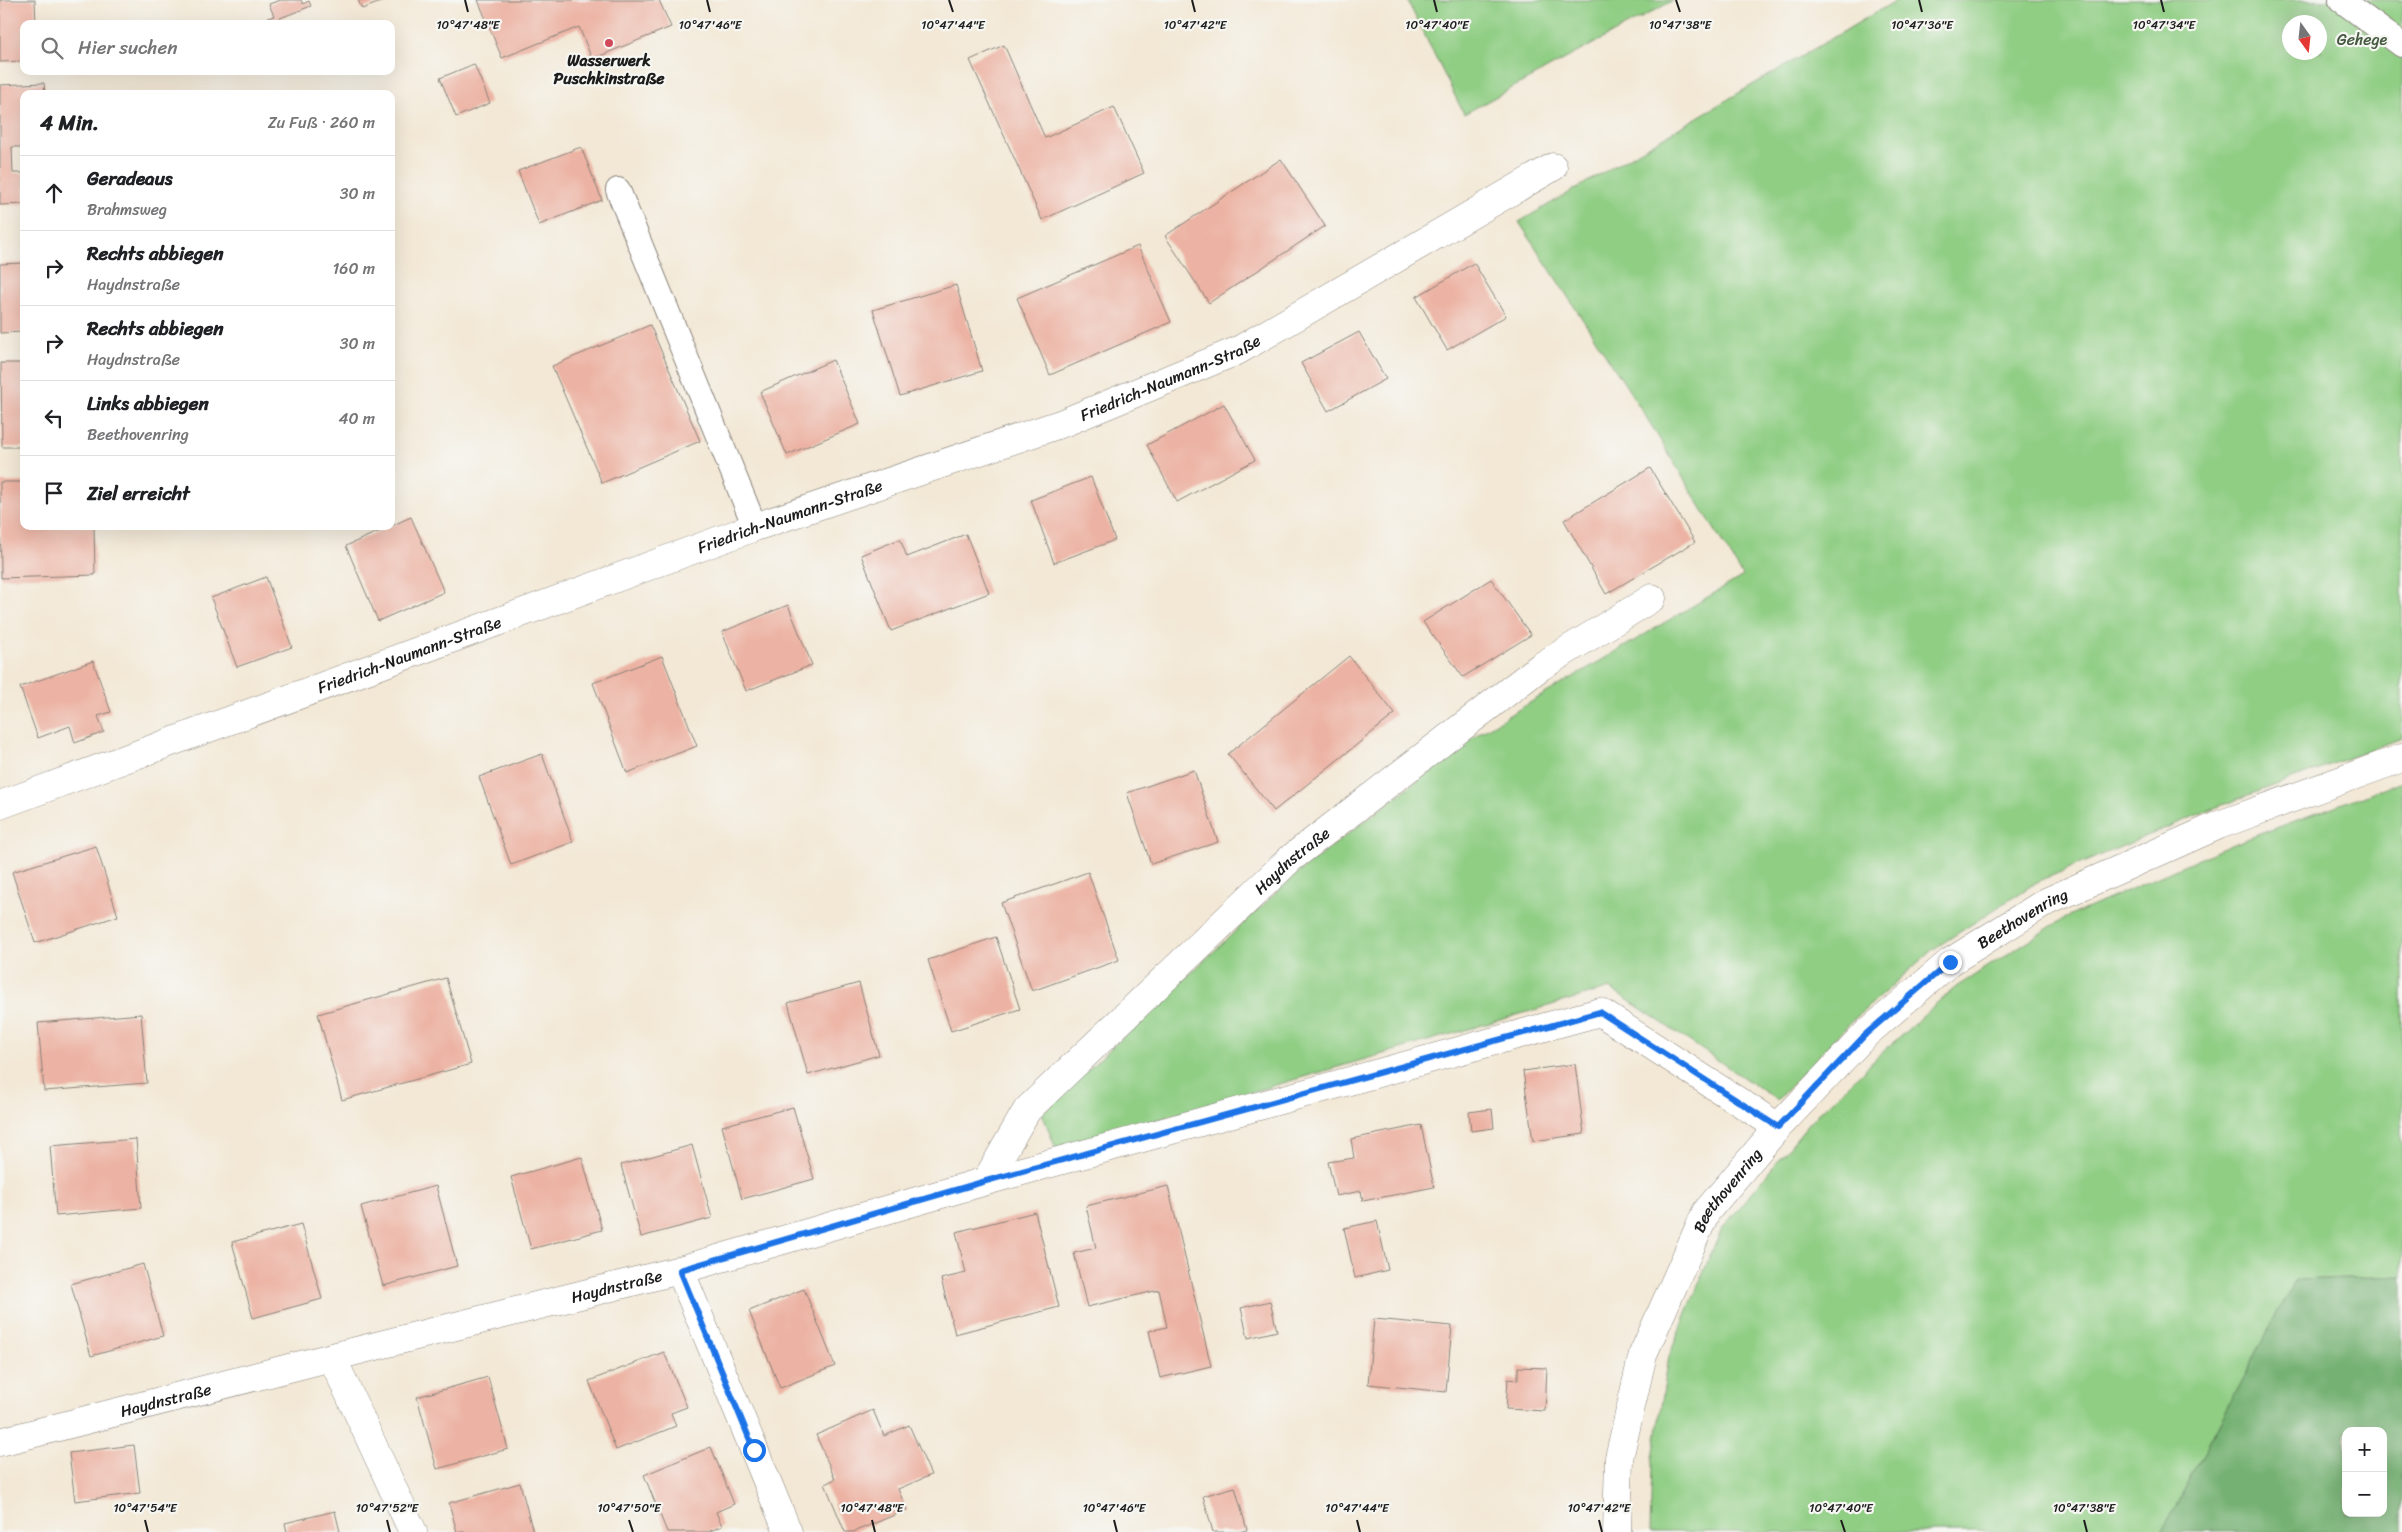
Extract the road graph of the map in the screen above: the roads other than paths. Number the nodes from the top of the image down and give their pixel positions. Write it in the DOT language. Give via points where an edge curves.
graph roads {
  1 [pos="2341,0"];
  2 [pos="2402,45"];
  3 [pos="1553,167"];
  4 [pos="618,190"];
  5 [pos="755,527"];
  6 [pos="1652,598"];
  7 [pos="2402,758"];
  8 [pos="0,805"];
  9 [pos="1778,1127"];
  10 [pos="986,1181"];
  11 [pos="680,1270"];
  12 [pos="332,1357"];
  13 [pos="0,1442"];
  14 [pos="413,1532"];
  15 [pos="788,1532"];
  16 [pos="1617,1532"];
  1 -- 2 [label="lane"];
  3 -- 5 [label="street, Friedrich-Naumann-Straße" via="1239,350 1063,423"];
  4 -- 5 [label="lane"];
  5 -- 8 [label="street, Friedrich-Naumann-Straße"];
  6 -- 10 [label="street, Haydnstraße" via="1540,667 1290,859 1027,1110"];
  7 -- 9 [label="street, Beethovenring" via="2219,825 2046,902 1950,962 1867,1033"];
  9 -- 10 [label="street, Haydnstraße" via="1600,1012"];
  9 -- 16 [label="street, Beethovenring" via="1706,1212 1642,1354 1619,1458"];
  10 -- 11 [label="street, Haydnstraße"];
  11 -- 12 [label="street, Haydnstraße"];
  11 -- 15 [label="street"];
  12 -- 13 [label="street, Haydnstraße"];
  12 -- 14 [label="street"];
}
